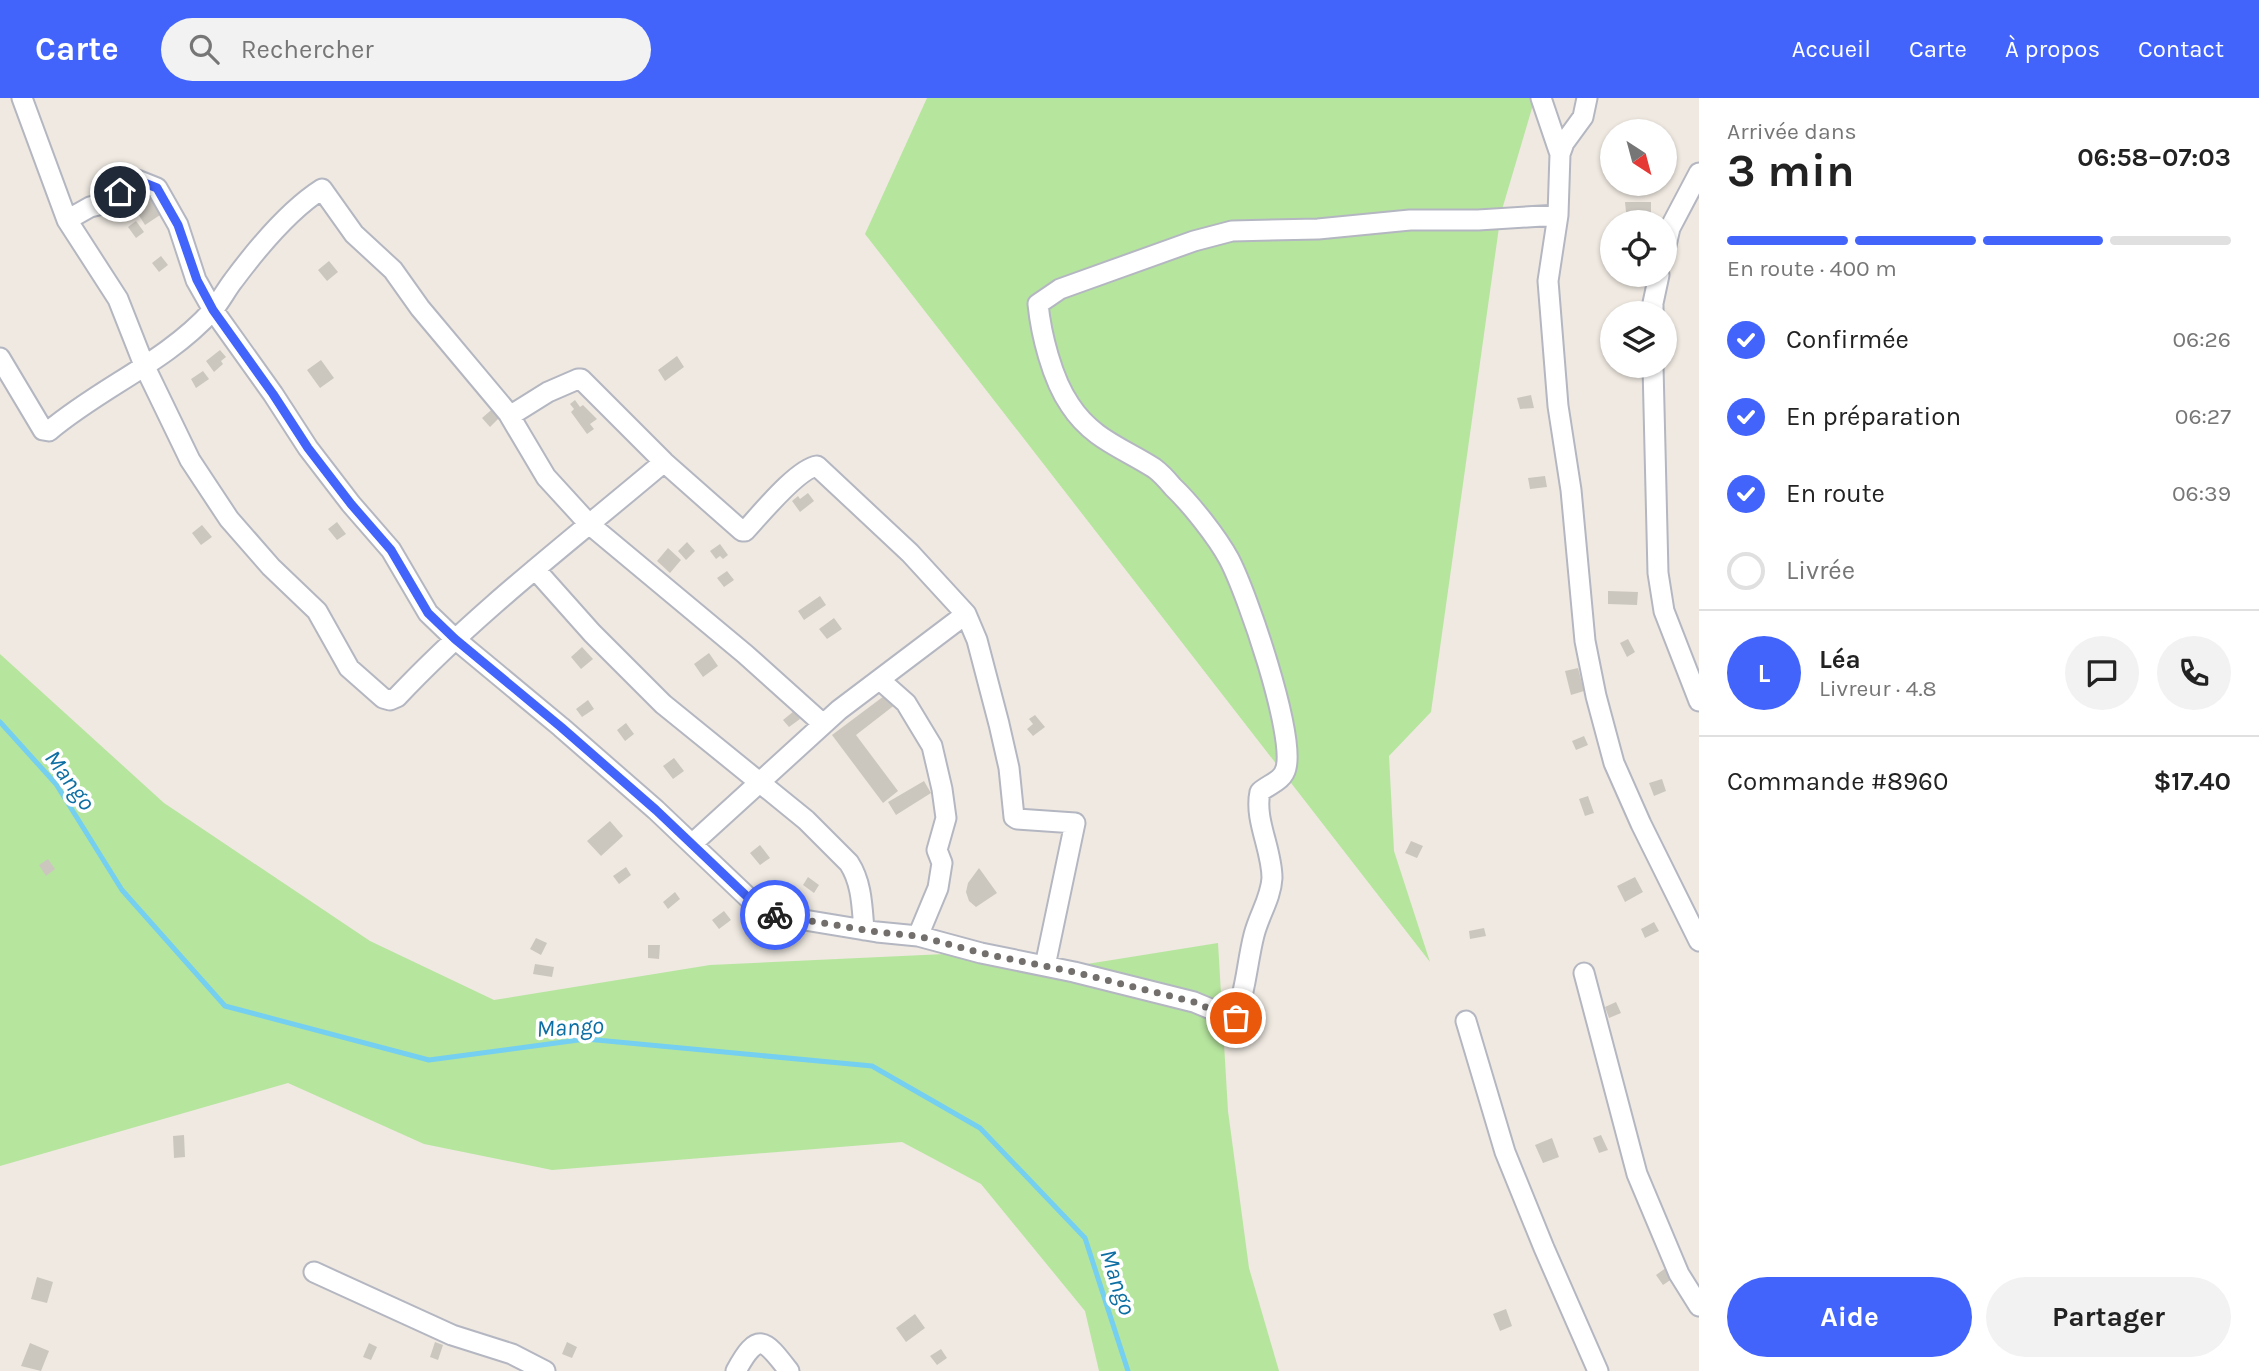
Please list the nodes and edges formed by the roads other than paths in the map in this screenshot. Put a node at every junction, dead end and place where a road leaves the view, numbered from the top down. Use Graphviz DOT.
graph roads {
  1 [pos="22,98"];
  2 [pos="1587,98"];
  3 [pos="1541,102"];
  4 [pos="1560,154"];
  5 [pos="1699,173"];
  6 [pos="1558,215"];
  7 [pos="1677,215"];
  8 [pos="67,220"];
  9 [pos="213,310"];
  10 [pos="0,358"];
  11 [pos="145,365"];
  12 [pos="1653,378"];
  13 [pos="509,413"];
  14 [pos="664,462"];
  15 [pos="589,524"];
  16 [pos="535,569"];
  17 [pos="966,614"];
  18 [pos="455,639"];
  19 [pos="880,680"];
  20 [pos="1699,701"];
  21 [pos="823,724"];
  22 [pos="760,783"];
  23 [pos="693,844"];
  24 [pos="864,930"];
  25 [pos="918,936"];
  26 [pos="1699,941"];
  27 [pos="1045,966"];
  28 [pos="1584,972"];
  29 [pos="1466,1021"];
  30 [pos="314,1272"];
  31 [pos="1699,1306"];
  32 [pos="545,1371"];
  33 [pos="736,1371"];
  34 [pos="789,1371"];
  35 [pos="1598,1371"];
  1 -- 8 [label="street"];
  2 -- 4 [label="street"];
  3 -- 4 [label="street"];
  4 -- 6 [label="street"];
  5 -- 7 [label="street"];
  6 -- 26 [label="street"];
  6 -- 27 [label="street"];
  8 -- 9 [label="street"];
  8 -- 11 [label="street"];
  9 -- 11 [label="street"];
  9 -- 13 [label="street"];
  9 -- 18 [label="street"];
  10 -- 11 [label="street"];
  11 -- 18 [label="street"];
  12 -- 20 [label="street"];
  13 -- 14 [label="street"];
  13 -- 15 [label="street"];
  14 -- 15 [label="street"];
  14 -- 17 [label="street"];
  15 -- 16 [label="street"];
  15 -- 21 [label="street"];
  16 -- 18 [label="street"];
  16 -- 22 [label="street"];
  17 -- 19 [label="street"];
  17 -- 27 [label="street"];
  18 -- 23 [label="street"];
  19 -- 21 [label="street"];
  19 -- 25 [label="street"];
  21 -- 22 [label="street"];
  22 -- 23 [label="street"];
  22 -- 24 [label="street"];
  23 -- 24 [label="street"];
  24 -- 25 [label="street"];
  25 -- 27 [label="street"];
  28 -- 31 [label="street"];
  29 -- 35 [label="street"];
  30 -- 32 [label="street"];
  33 -- 34 [label="street"];
}
